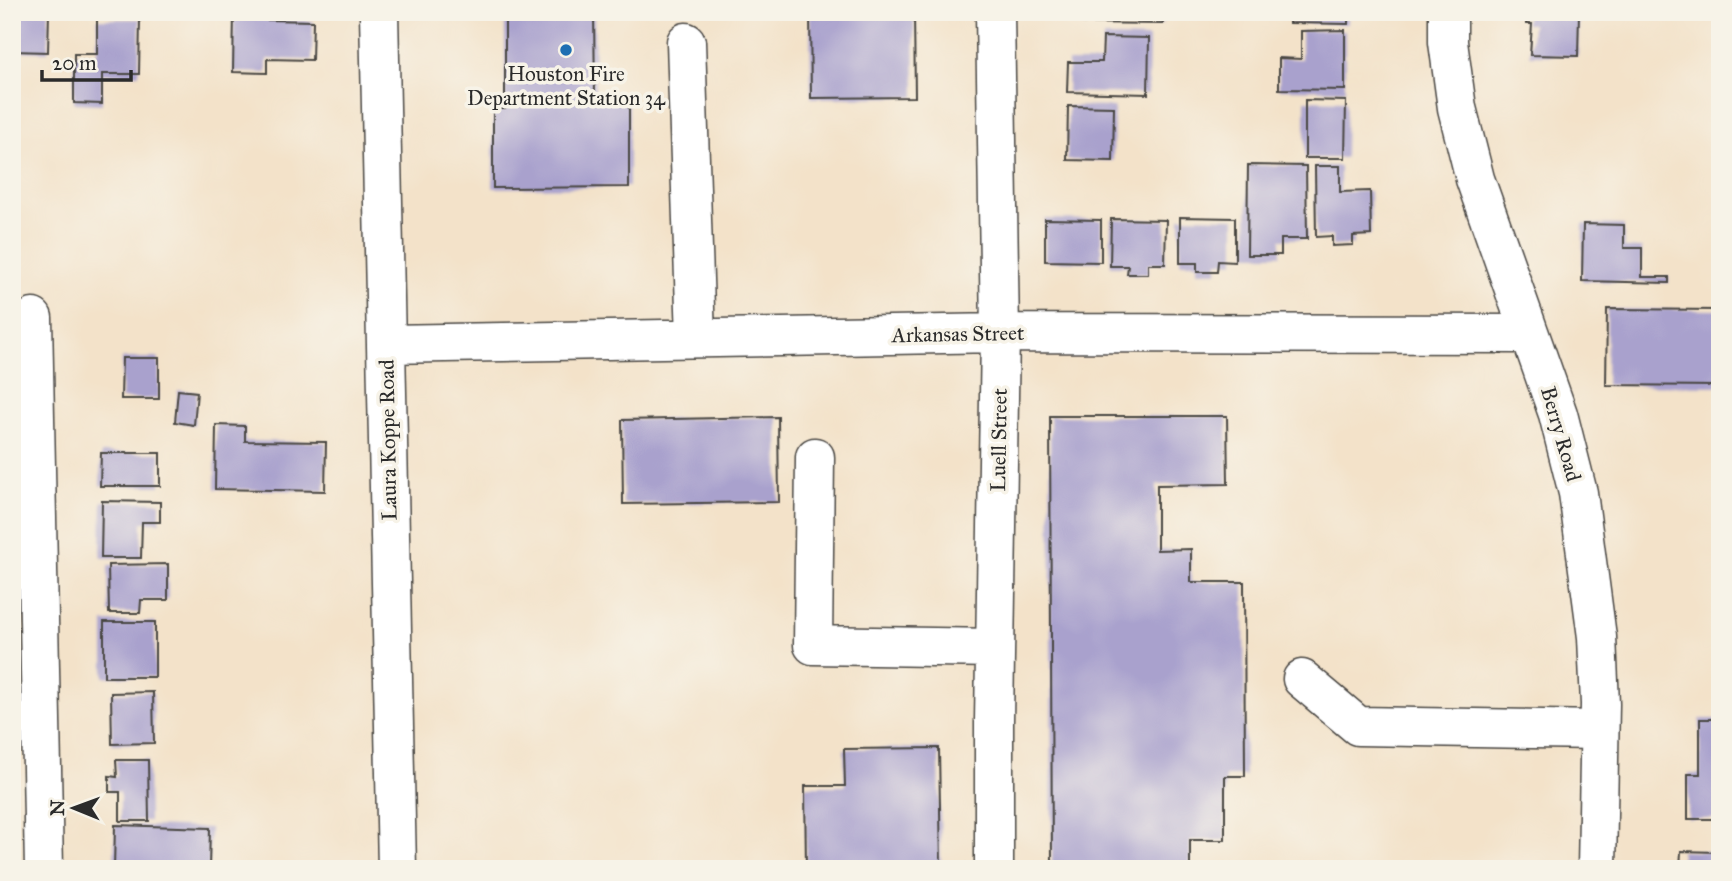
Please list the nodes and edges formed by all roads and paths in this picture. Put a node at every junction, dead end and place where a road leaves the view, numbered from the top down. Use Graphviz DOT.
graph roads {
  1 [pos="379,12"];
  2 [pos="995,12"];
  3 [pos="1448,12"];
  4 [pos="686,43"];
  5 [pos="33,318"];
  6 [pos="1000,333"];
  7 [pos="1529,334"];
  8 [pos="696,338"];
  9 [pos="386,344"];
  10 [pos="814,457"];
  11 [pos="995,648"];
  12 [pos="1302,679"];
  13 [pos="1599,730"];
  14 [pos="44,869"];
  15 [pos="397,869"];
  16 [pos="994,869"];
  17 [pos="1597,869"];
  1 -- 9 [label="street, Laura Koppe Road"];
  2 -- 6 [label="street, Luell Street"];
  3 -- 7 [label="street, Berry Road"];
  4 -- 8 [label="street"];
  5 -- 14 [label="street"];
  6 -- 7 [label="street, Arkansas Street"];
  6 -- 8 [label="street, Arkansas Street"];
  6 -- 11 [label="street, Luell Street"];
  7 -- 13 [label="street, Berry Road"];
  8 -- 9 [label="street, Arkansas Street"];
  9 -- 15 [label="street, Laura Koppe Road"];
  10 -- 11 [label="street"];
  11 -- 16 [label="street, Luell Street"];
  12 -- 13 [label="street"];
  13 -- 17 [label="street, Berry Road"];
}
